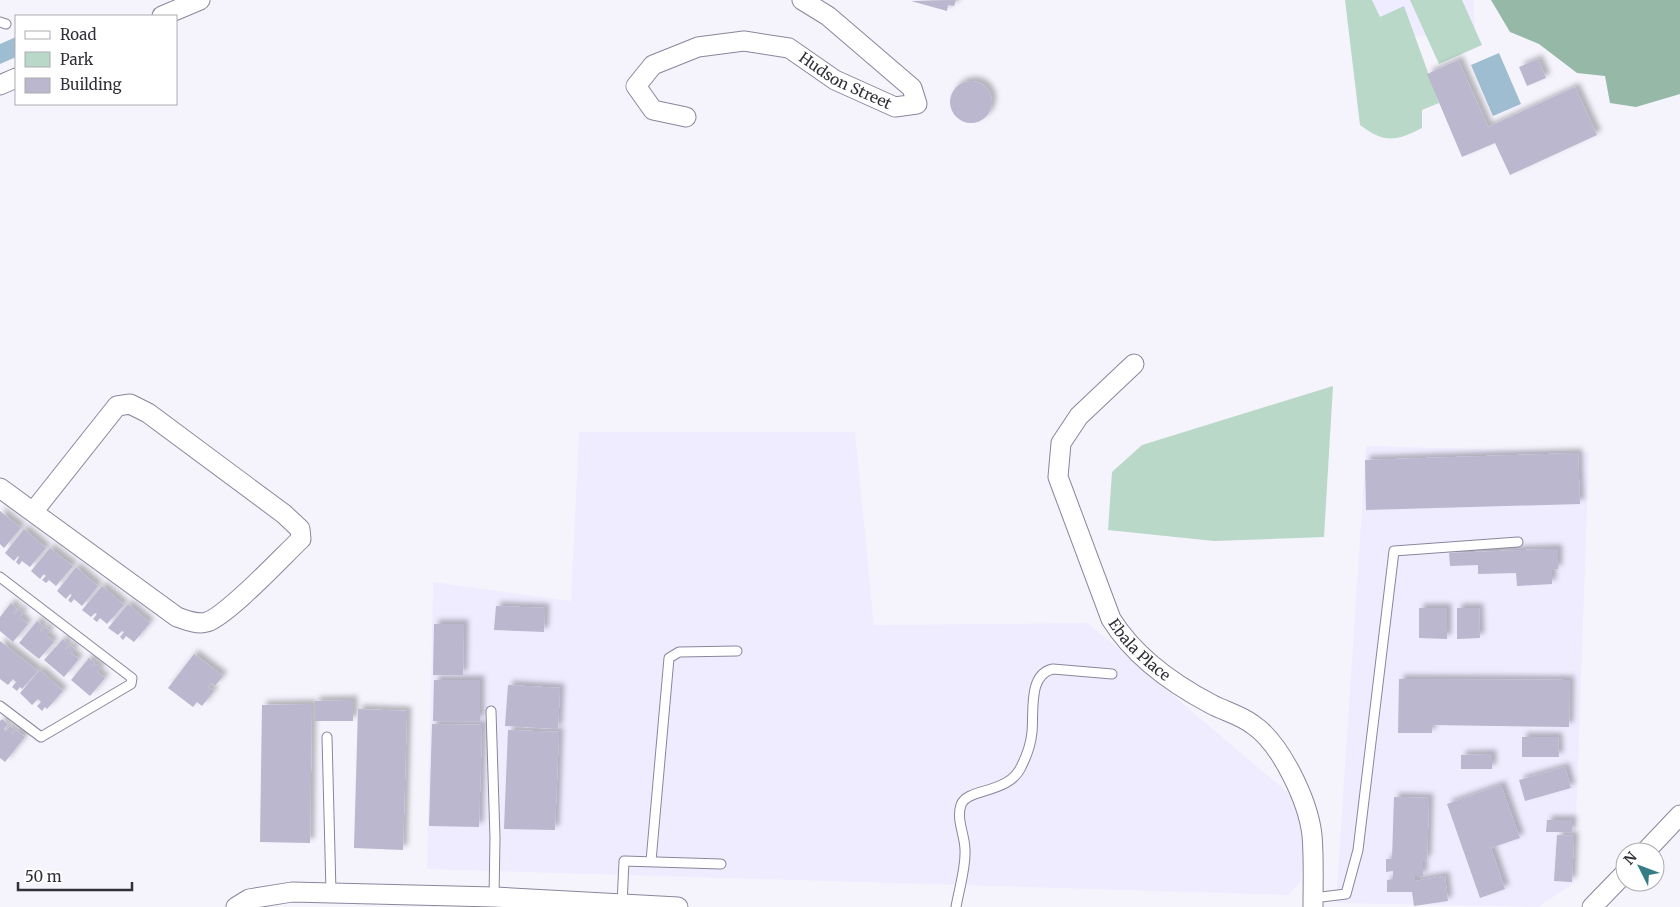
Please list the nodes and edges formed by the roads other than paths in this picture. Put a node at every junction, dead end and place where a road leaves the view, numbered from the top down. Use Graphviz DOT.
graph roads {
  1 [pos="200,0"];
  2 [pos="802,0"];
  3 [pos="164,15"];
  4 [pos="15,78"];
  5 [pos="0,85"];
  6 [pos="686,118"];
  7 [pos="1134,364"];
  8 [pos="0,488"];
  9 [pos="33,512"];
  10 [pos="1518,542"];
  11 [pos="0,577"];
  12 [pos="737,651"];
  13 [pos="1112,674"];
  14 [pos="0,706"];
  15 [pos="491,711"];
  16 [pos="327,738"];
  17 [pos="1680,815"];
  18 [pos="1654,842"];
  19 [pos="651,862"];
  20 [pos="721,864"];
  21 [pos="1615,883"];
  22 [pos="331,892"];
  23 [pos="494,897"];
  24 [pos="1313,903"];
  25 [pos="622,905"];
  26 [pos="236,907"];
  27 [pos="678,907"];
  28 [pos="956,907"];
  29 [pos="1592,907"];
  1 -- 3 [label="street"];
  2 -- 6 [label="street, Hudson Street"];
  4 -- 5 [label="street"];
  7 -- 24 [label="street, Ebala Place"];
  8 -- 9 [label="street"];
  9 -- 9 [label="street"];
  10 -- 24 [label="lane"];
  11 -- 14 [label="lane"];
  12 -- 19 [label="lane"];
  13 -- 28 [label="lane"];
  15 -- 23 [label="lane"];
  16 -- 22 [label="lane"];
  17 -- 18 [label="street"];
  19 -- 20 [label="lane"];
  19 -- 25 [label="lane"];
  21 -- 29 [label="street"];
  22 -- 23 [label="street"];
  22 -- 26 [label="street"];
  23 -- 25 [label="street"];
  25 -- 27 [label="street"];
}
